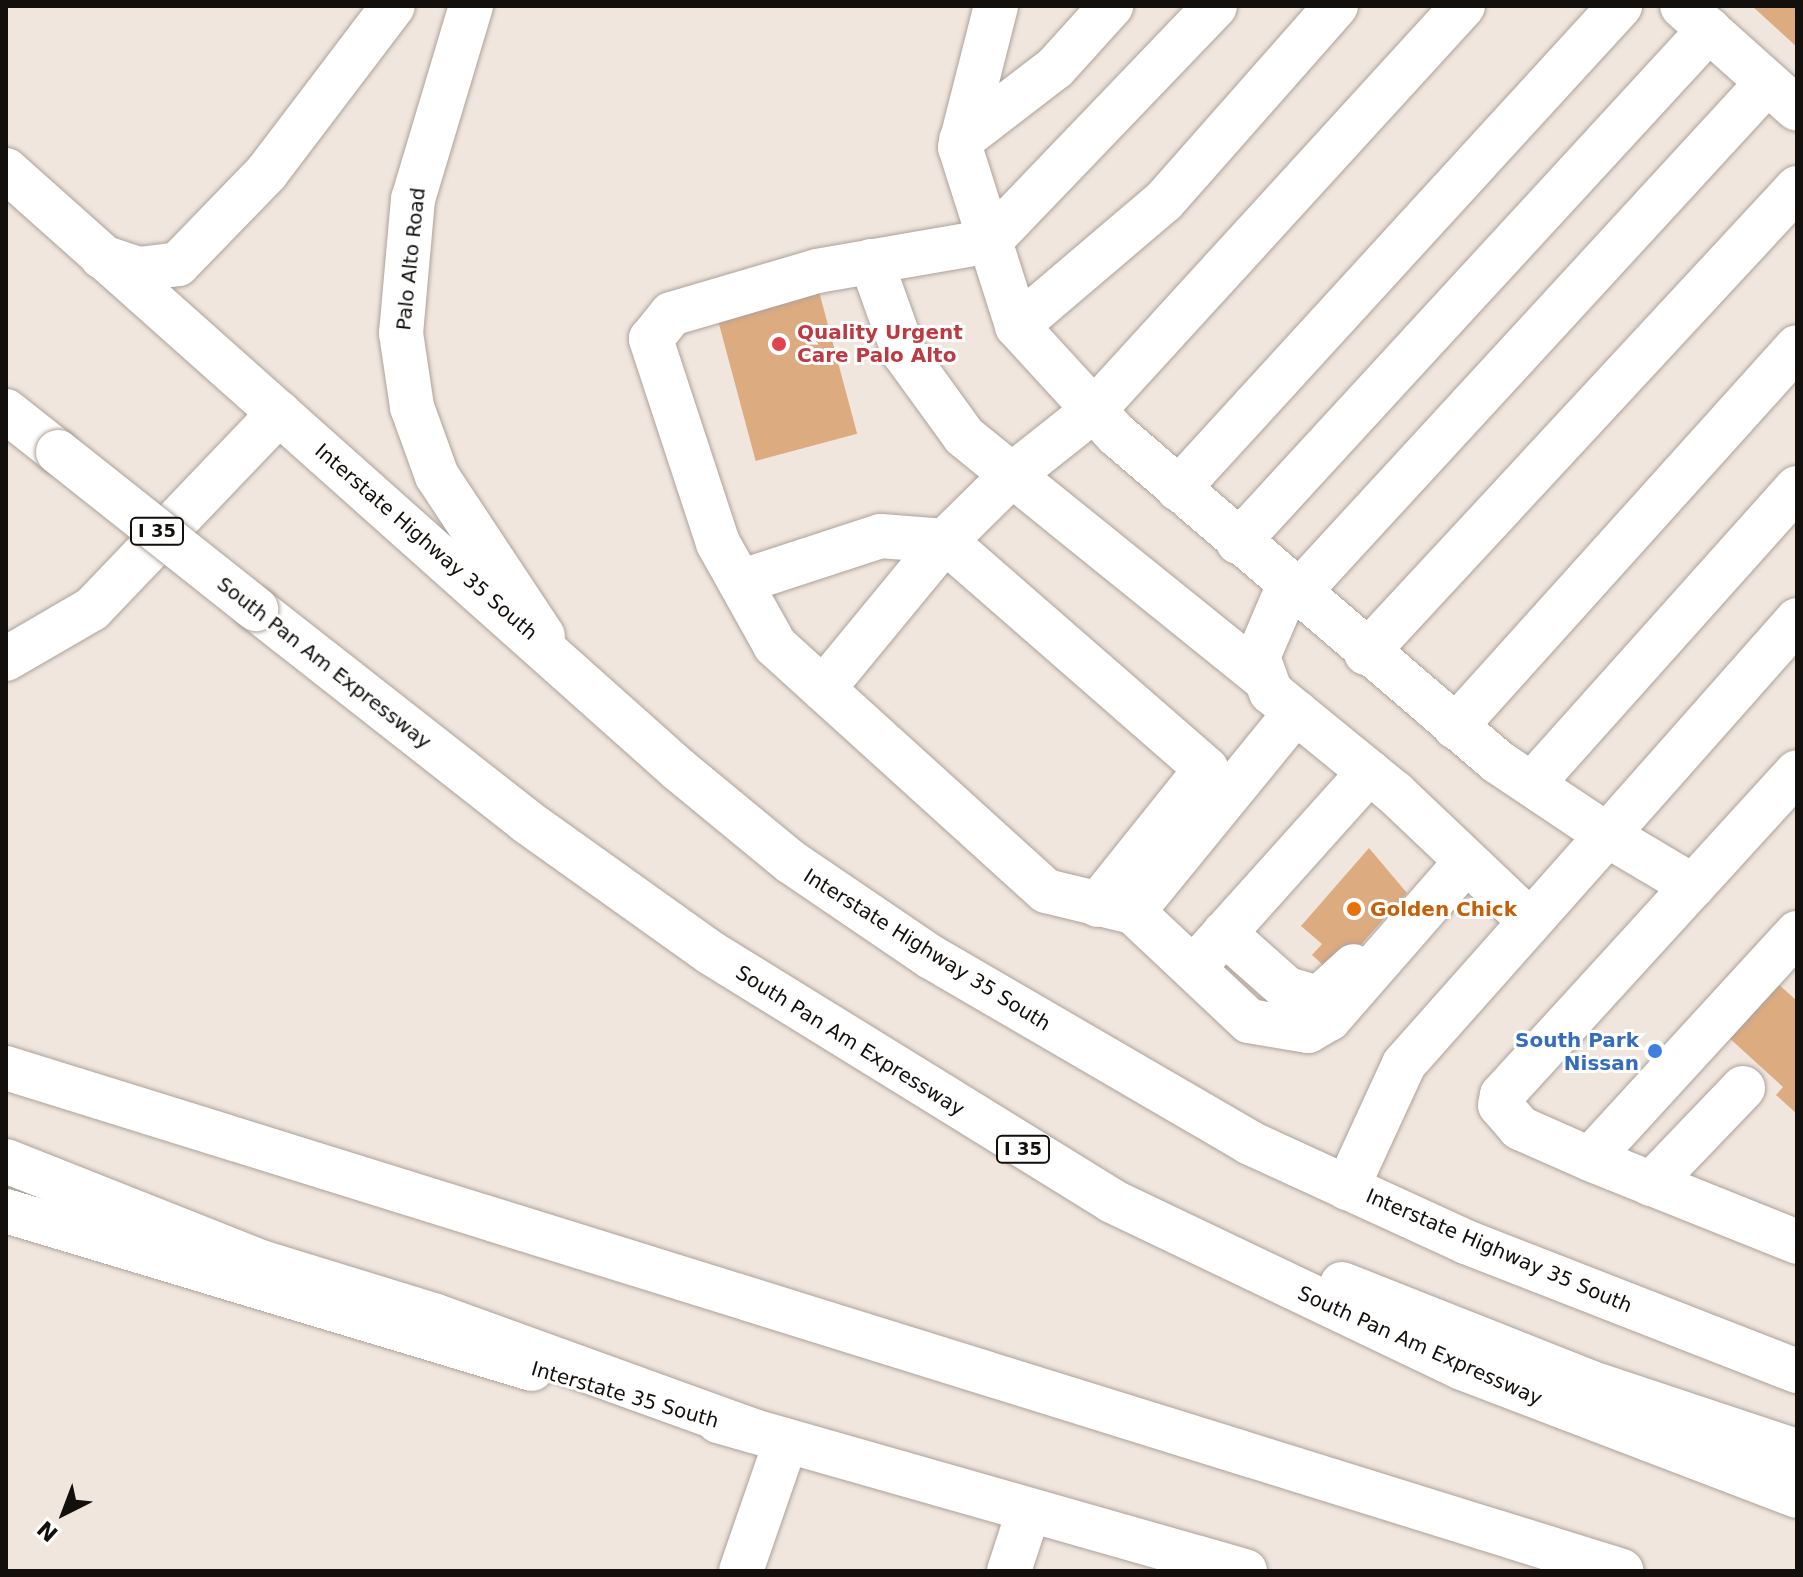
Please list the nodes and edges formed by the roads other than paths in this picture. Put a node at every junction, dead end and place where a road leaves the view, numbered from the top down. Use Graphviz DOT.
graph roads {
  1 [pos="393,6"];
  2 [pos="471,6"];
  3 [pos="996,6"];
  4 [pos="1111,6"];
  5 [pos="1215,6"];
  6 [pos="1336,6"];
  7 [pos="1463,6"];
  8 [pos="1620,6"];
  9 [pos="1695,18"];
  10 [pos="1782,96"];
  11 [pos="961,140"];
  12 [pos="6,170"];
  13 [pos="1797,188"];
  14 [pos="990,241"];
  15 [pos="102,257"];
  16 [pos="871,261"];
  17 [pos="1017,326"];
  18 [pos="1797,347"];
  19 [pos="1094,410"];
  20 [pos="6,411"];
  21 [pos="279,413"];
  22 [pos="1012,475"];
  23 [pos="1797,488"];
  24 [pos="1178,489"];
  25 [pos="945,541"];
  26 [pos="1238,542"];
  27 [pos="740,582"];
  28 [pos="1293,591"];
  29 [pos="1797,620"];
  30 [pos="1366,653"];
  31 [pos="6,659"];
  32 [pos="567,666"];
  33 [pos="1262,677"];
  34 [pos="823,689"];
  35 [pos="1296,712"];
  36 [pos="1455,727"];
  37 [pos="1369,772"];
  38 [pos="1797,772"];
  39 [pos="1532,784"];
  40 [pos="1607,835"];
  41 [pos="1455,876"];
  42 [pos="1693,886"];
  43 [pos="1115,908"];
  44 [pos="1530,921"];
  45 [pos="1224,933"];
  46 [pos="1793,947"];
  47 [pos="1200,975"];
  48 [pos="6,1068"];
  49 [pos="1743,1088"];
  50 [pos="1590,1159"];
  51 [pos="6,1161"];
  52 [pos="1651,1184"];
  53 [pos="1347,1188"];
  54 [pos="1112,1201"];
  55 [pos="6,1211"];
  56 [pos="1797,1242"];
  57 [pos="1797,1371"];
  58 [pos="770,1436"];
  59 [pos="1797,1451"];
  60 [pos="1797,1496"];
  61 [pos="1029,1510"];
  62 [pos="741,1571"];
  63 [pos="1009,1571"];
  64 [pos="1245,1571"];
  65 [pos="1622,1571"];
  1 -- 15 [label="main road"];
  2 -- 32 [label="main road, Palo Alto Road"];
  3 -- 11 [label="main road"];
  4 -- 11 [label="main road"];
  5 -- 14 [label="main road"];
  6 -- 17 [label="main road"];
  7 -- 19 [label="main road"];
  8 -- 24 [label="main road"];
  9 -- 10 [label="main road"];
  9 -- 26 [label="main road"];
  10 -- 28 [label="main road"];
  11 -- 14 [label="main road"];
  12 -- 15 [label="main road, Interstate Highway 35 South"];
  13 -- 30 [label="main road"];
  14 -- 16 [label="main road"];
  14 -- 17 [label="main road"];
  15 -- 21 [label="main road, Interstate Highway 35 South"];
  16 -- 22 [label="main road"];
  16 -- 27 [label="main road"];
  17 -- 19 [label="main road"];
  18 -- 36 [label="main road"];
  19 -- 22 [label="main road"];
  19 -- 24 [label="main road"];
  20 -- 54 [label="main road, South Pan Am Expressway / I 35, bridge"];
  21 -- 31 [label="main road"];
  21 -- 32 [label="main road, Interstate Highway 35 South"];
  22 -- 25 [label="main road"];
  22 -- 33 [label="main road"];
  23 -- 39 [label="main road"];
  24 -- 26 [label="main road"];
  25 -- 27 [label="main road"];
  25 -- 34 [label="main road"];
  25 -- 43 [label="main road"];
  26 -- 28 [label="main road"];
  27 -- 34 [label="main road"];
  28 -- 30 [label="main road"];
  28 -- 33 [label="main road"];
  29 -- 40 [label="main road"];
  30 -- 36 [label="main road"];
  32 -- 53 [label="main road, Interstate Highway 35 South"];
  33 -- 35 [label="main road"];
  34 -- 43 [label="main road"];
  35 -- 37 [label="main road"];
  35 -- 43 [label="main road"];
  36 -- 39 [label="main road"];
  37 -- 41 [label="main road"];
  37 -- 45 [label="main road"];
  38 -- 42 [label="main road"];
  39 -- 40 [label="main road"];
  40 -- 42 [label="main road"];
  40 -- 44 [label="main road"];
  41 -- 44 [label="main road"];
  41 -- 45 [label="main road"];
  41 -- 47 [label="main road"];
  42 -- 50 [label="main road"];
  43 -- 47 [label="main road"];
  44 -- 53 [label="main road"];
  45 -- 47 [label="main road"];
  46 -- 50 [label="main road"];
  48 -- 65 [label="main road"];
  49 -- 52 [label="main road"];
  50 -- 52 [label="main road"];
  51 -- 58 [label="main road"];
  52 -- 56 [label="main road"];
  53 -- 57 [label="main road, Interstate Highway 35 South"];
  54 -- 59 [label="main road"];
  54 -- 60 [label="main road, South Pan Am Expressway / I 35"];
  55 -- 58 [label="main road, Interstate 35 South"];
  58 -- 61 [label="main road, Interstate 35 South"];
  58 -- 62 [label="main road"];
  61 -- 63 [label="main road"];
  61 -- 64 [label="main road, Interstate 35 South"];
}
